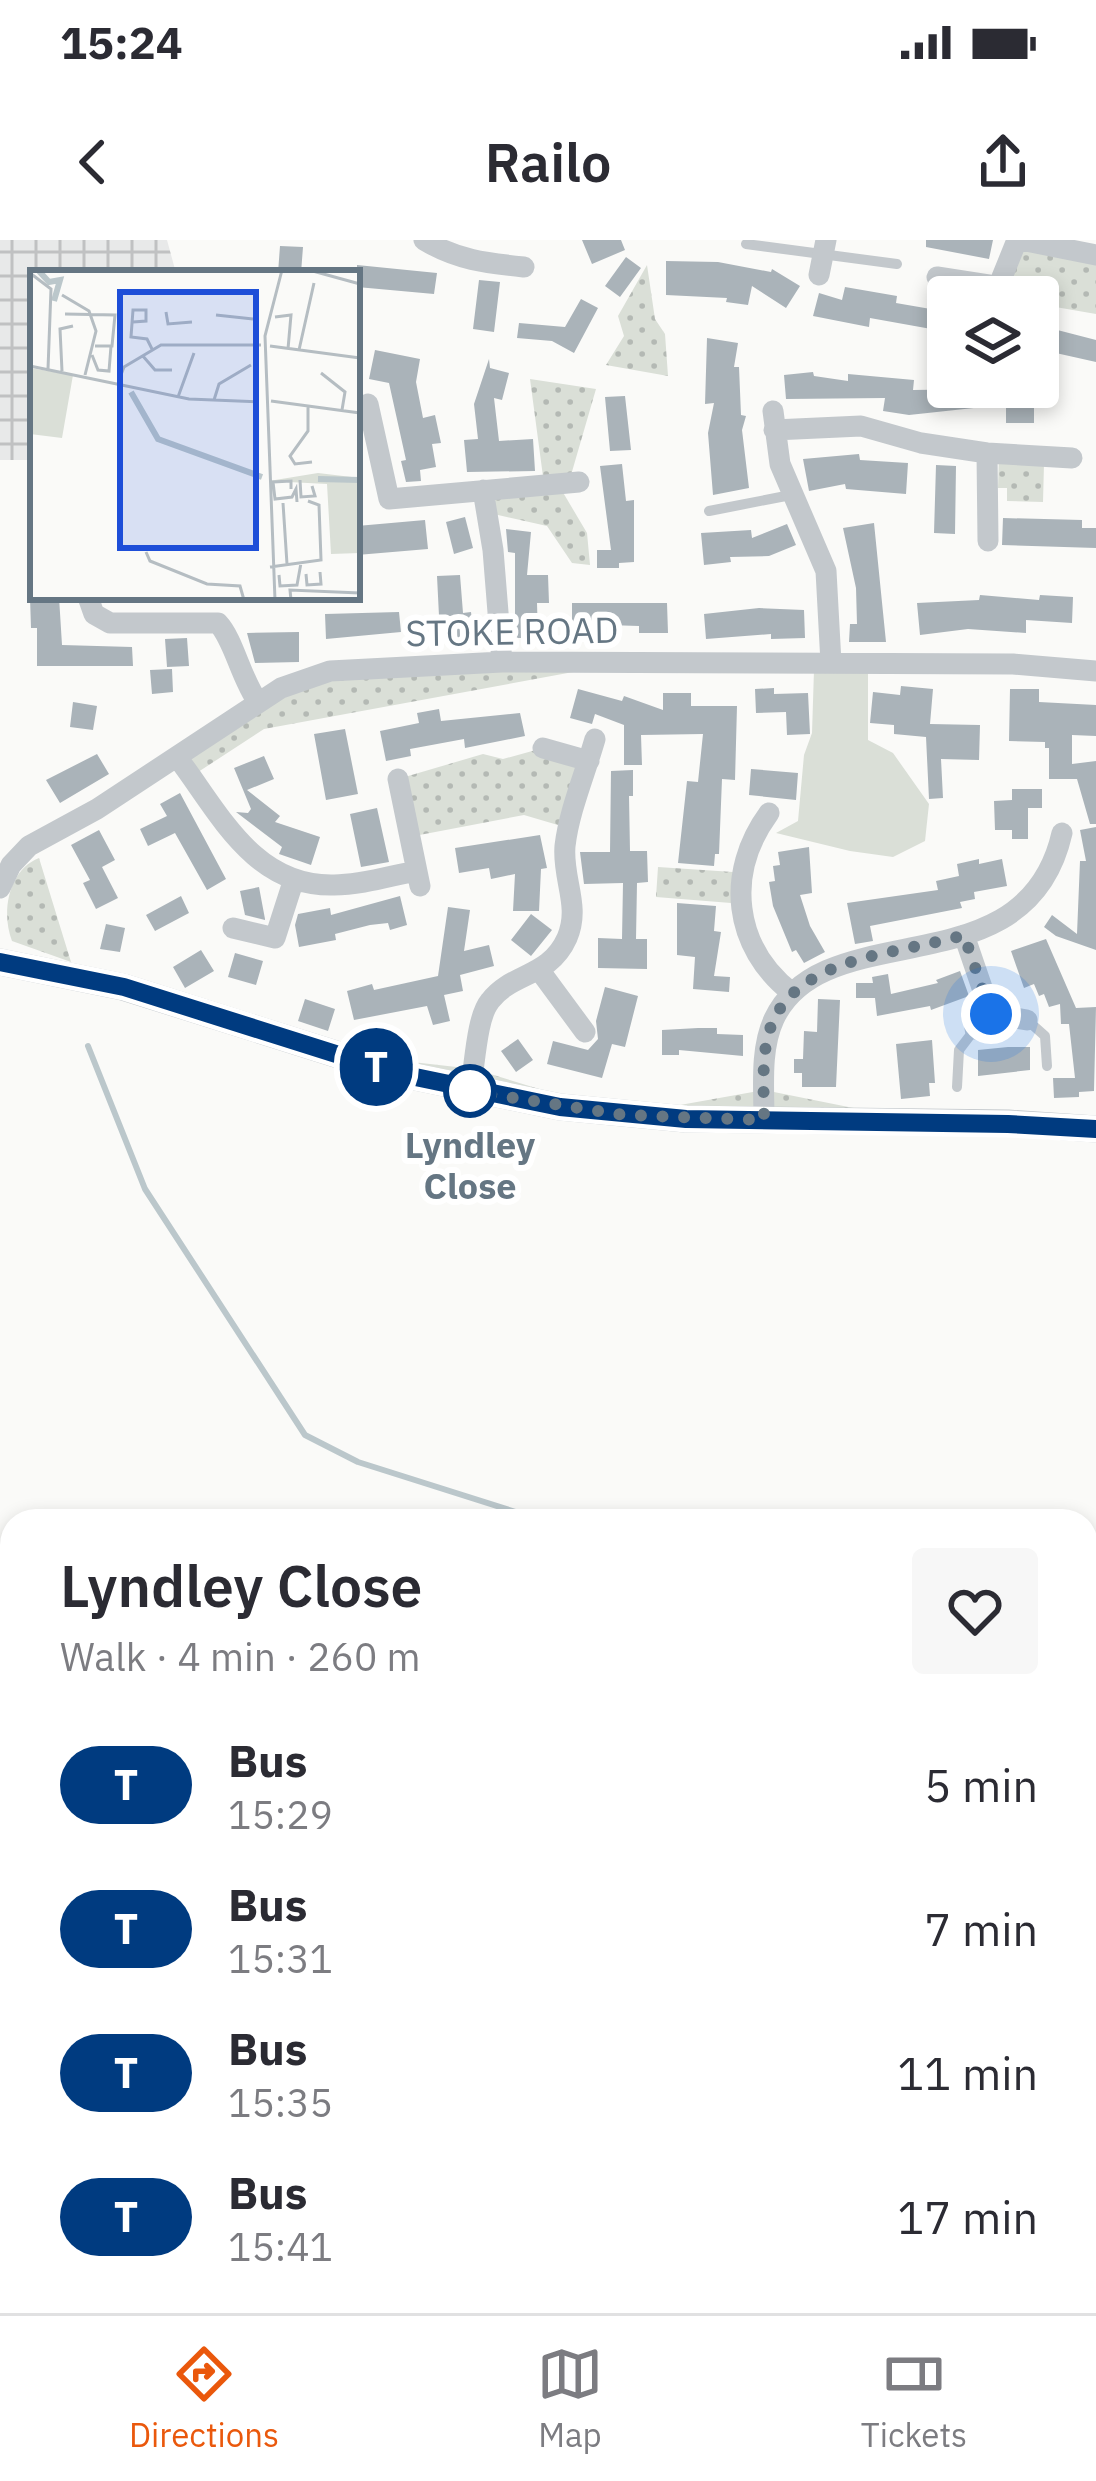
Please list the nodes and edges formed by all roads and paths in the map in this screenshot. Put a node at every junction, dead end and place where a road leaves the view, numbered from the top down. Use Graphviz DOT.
graph roads {
  1 [pos="424,240"];
  2 [pos="1019,240"];
  3 [pos="746,244"];
  4 [pos="1096,255"];
  5 [pos="823,257"];
  6 [pos="898,264"];
  7 [pos="524,267"];
  8 [pos="1001,276"];
  9 [pos="368,404"];
  10 [pos="987,453"];
  11 [pos="1072,458"];
  12 [pos="579,482"];
  13 [pos="482,490"];
  14 [pos="795,494"];
  15 [pos="709,511"];
  16 [pos="988,541"];
  17 [pos="89,600"];
  18 [pos="502,662"];
  19 [pos="832,663"];
  20 [pos="1096,671"];
  21 [pos="258,702"];
  22 [pos="543,748"];
  23 [pos="177,757"];
  24 [pos="398,779"];
  25 [pos="769,813"];
  26 [pos="1062,833"];
  27 [pos="294,879"];
  28 [pos="0,888"];
  29 [pos="232,928"];
  30 [pos="964,935"];
  31 [pos="0,962"];
  32 [pos="540,970"];
  33 [pos="792,993"];
  34 [pos="1027,1020"];
  35 [pos="983,1022"];
  36 [pos="585,1032"];
  37 [pos="1047,1066"];
  38 [pos="957,1087"];
  39 [pos="470,1091"];
  40 [pos="764,1120"];
  41 [pos="1096,1129"];
  1 -- 7 [label="street"];
  2 -- 4 [label="street"];
  2 -- 8 [label="street"];
  3 -- 5 [label="lane"];
  5 -- 6 [label="lane"];
  9 -- 13 [label="street"];
  10 -- 11 [label="street"];
  10 -- 14 [label="street"];
  10 -- 16 [label="street"];
  12 -- 13 [label="street"];
  13 -- 18 [label="street"];
  14 -- 15 [label="lane"];
  14 -- 19 [label="street"];
  17 -- 21 [label="street"];
  18 -- 19 [label="street, STOKE ROAD"];
  18 -- 21 [label="street, STOKE ROAD"];
  19 -- 20 [label="street, STOKE ROAD"];
  21 -- 23 [label="street, STOKE ROAD"];
  22 -- 32 [label="street"];
  23 -- 27 [label="street"];
  23 -- 28 [label="street, STOKE ROAD"];
  24 -- 27 [label="street"];
  25 -- 33 [label="street"];
  26 -- 30 [label="street"];
  27 -- 29 [label="street"];
  30 -- 33 [label="street"];
  30 -- 35 [label="street"];
  31 -- 39 [label="street"];
  32 -- 36 [label="street"];
  32 -- 39 [label="street"];
  33 -- 40 [label="street"];
  34 -- 35 [label="street"];
  34 -- 37 [label="lane"];
  35 -- 38 [label="lane"];
  39 -- 40 [label="street"];
  40 -- 41 [label="street"];
}
